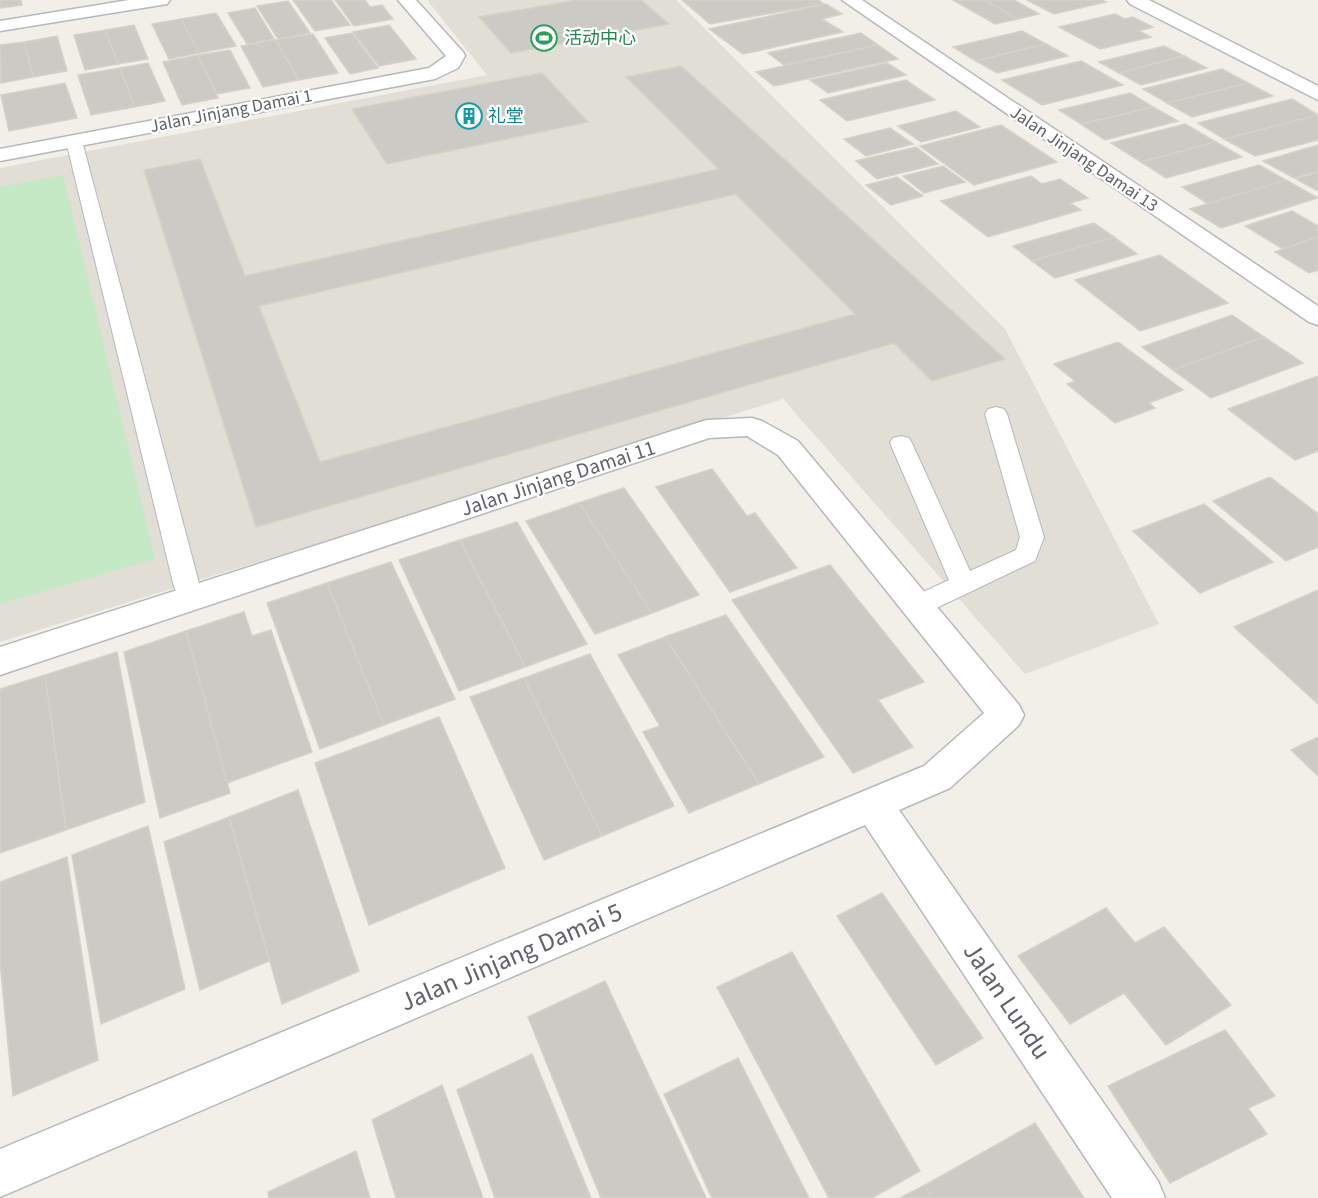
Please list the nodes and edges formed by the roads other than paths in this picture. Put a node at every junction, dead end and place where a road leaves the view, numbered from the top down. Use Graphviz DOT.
graph roads {
  1 [pos="161,0"];
  2 [pos="407,0"];
  3 [pos="851,0"];
  4 [pos="1136,0"];
  5 [pos="0,26"];
  6 [pos="1318,94"];
  7 [pos="74,141"];
  8 [pos="0,155"];
  9 [pos="1318,317"];
  10 [pos="996,414"];
  11 [pos="901,443"];
  12 [pos="963,583"];
  13 [pos="192,598"];
  14 [pos="917,606"];
  15 [pos="0,661"];
  16 [pos="1006,715"];
  17 [pos="873,804"];
  18 [pos="0,1173"];
  19 [pos="1141,1198"];
  1 -- 5 [label="street"];
  2 -- 7 [label="street, Jalan Jinjang Damai 1"];
  3 -- 9 [label="street, Jalan Jinjang Damai 13"];
  4 -- 6 [label="street"];
  7 -- 8 [label="street, Jalan Jinjang Damai 1"];
  7 -- 13 [label="lane"];
  10 -- 12 [label="lane"];
  11 -- 12 [label="lane"];
  12 -- 14 [label="lane"];
  13 -- 14 [label="street, Jalan Jinjang Damai 11"];
  13 -- 15 [label="street, Jalan Jinjang Damai 11"];
  14 -- 16 [label="street, Jalan Jinjang Damai 11"];
  16 -- 17 [label="street, Jalan Jinjang Damai 5"];
  17 -- 18 [label="street, Jalan Jinjang Damai 5"];
  17 -- 19 [label="street, Jalan Lundu"];
}
